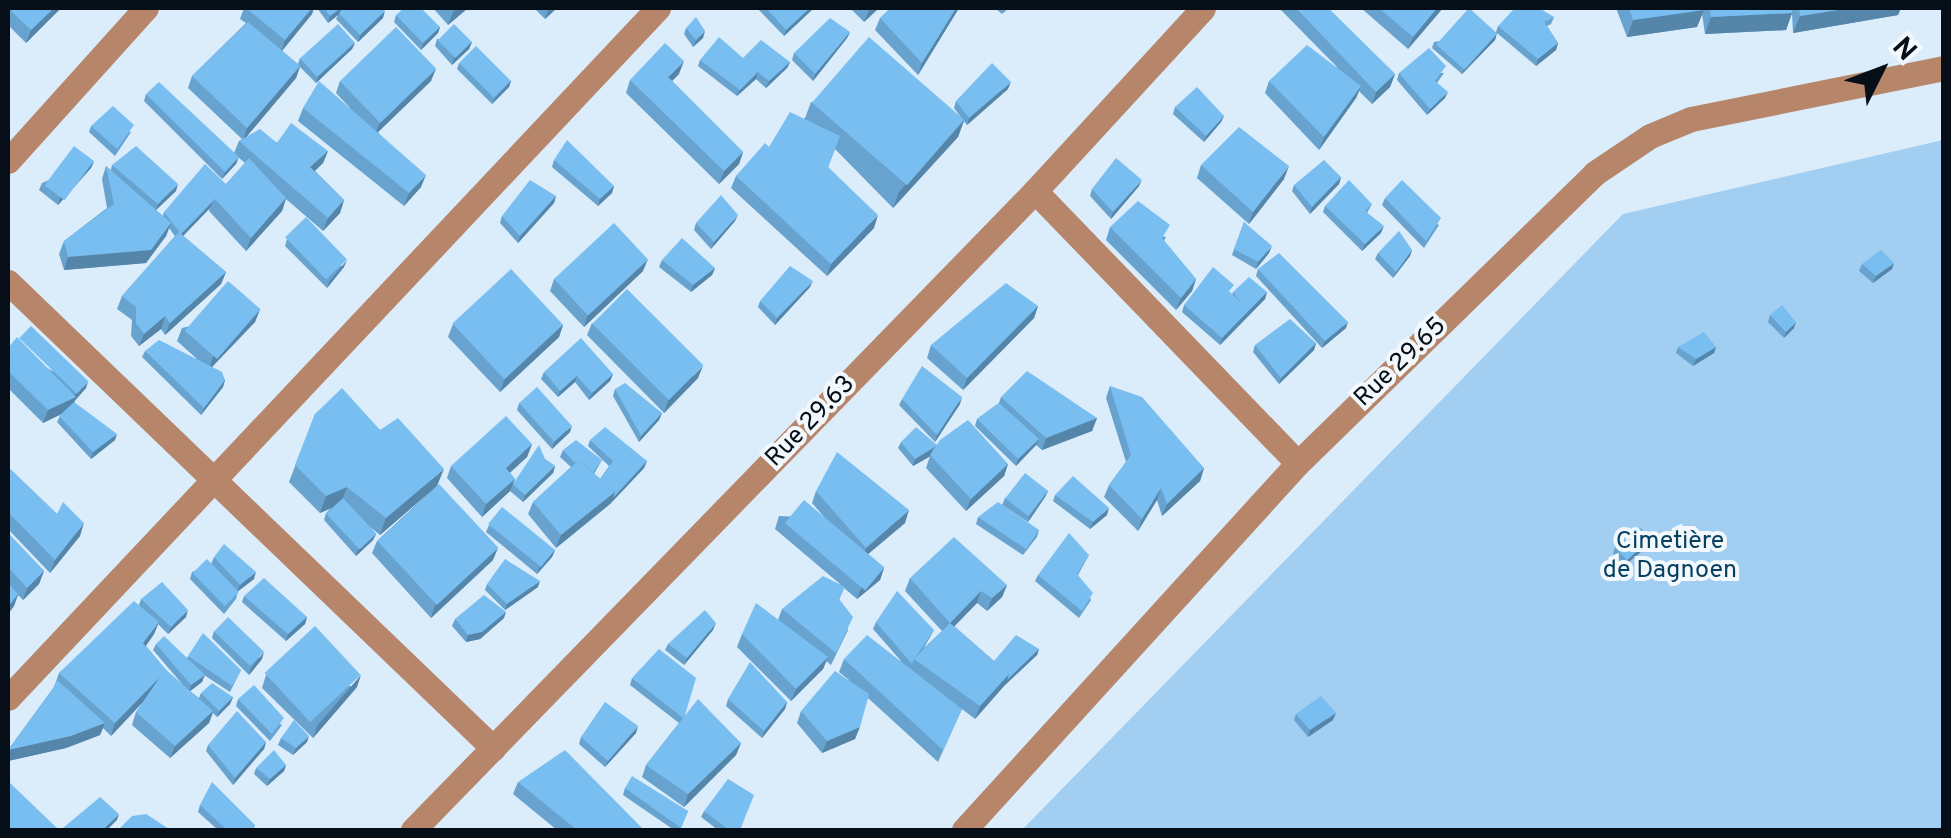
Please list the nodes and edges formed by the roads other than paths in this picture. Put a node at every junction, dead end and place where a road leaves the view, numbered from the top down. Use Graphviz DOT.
graph roads {
  1 [pos="146,8"];
  2 [pos="658,8"];
  3 [pos="1203,8"];
  4 [pos="1944,68"];
  5 [pos="8,161"];
  6 [pos="1035,191"];
  7 [pos="8,282"];
  8 [pos="1298,463"];
  9 [pos="214,484"];
  10 [pos="8,698"];
  11 [pos="493,748"];
  12 [pos="413,830"];
  13 [pos="964,830"];
  1 -- 5 [label="street"];
  2 -- 9 [label="street"];
  3 -- 6 [label="street, Rue 29.63"];
  4 -- 8 [label="street, Rue 29.65"];
  6 -- 8 [label="street"];
  6 -- 11 [label="street, Rue 29.63"];
  7 -- 9 [label="street"];
  8 -- 13 [label="street, Rue 29.65"];
  9 -- 10 [label="street"];
  9 -- 11 [label="street"];
  11 -- 12 [label="street, Rue 29.63"];
}
